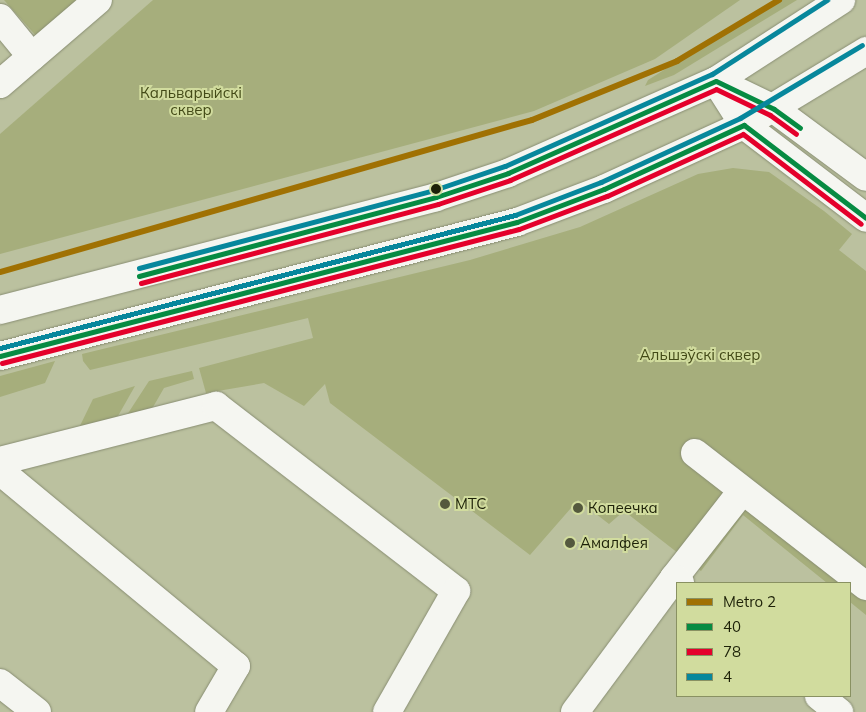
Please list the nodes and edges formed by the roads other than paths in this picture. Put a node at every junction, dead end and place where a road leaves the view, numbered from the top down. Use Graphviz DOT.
graph roads {
  1 [pos="98,0"];
  2 [pos="841,0"];
  3 [pos="0,18"];
  4 [pos="866,51"];
  5 [pos="32,57"];
  6 [pos="716,81"];
  7 [pos="0,84"];
  8 [pos="774,108"];
  9 [pos="744,125"];
  10 [pos="866,178"];
  11 [pos="866,218"];
  12 [pos="0,310"];
  13 [pos="0,356"];
  14 [pos="695,453"];
  15 [pos="0,461"];
  16 [pos="0,471"];
  17 [pos="742,490"];
  18 [pos="677,581"];
  19 [pos="676,582"];
  20 [pos="866,586"];
  21 [pos="0,683"];
  22 [pos="820,697"];
  23 [pos="37,712"];
  24 [pos="208,712"];
  25 [pos="388,712"];
  26 [pos="575,712"];
  27 [pos="839,712"];
  1 -- 5 [label="main road"];
  2 -- 6 [label="main road"];
  3 -- 5 [label="main road"];
  4 -- 8 [label="main road"];
  5 -- 7 [label="main road"];
  6 -- 8 [label="main road"];
  6 -- 9 [label="main road"];
  6 -- 12 [label="main road"];
  8 -- 9 [label="main road"];
  8 -- 10 [label="main road"];
  9 -- 11 [label="main road"];
  9 -- 13 [label="main road"];
  14 -- 17 [label="main road"];
  15 -- 25 [label="main road"];
  16 -- 24 [label="main road"];
  17 -- 18 [label="main road"];
  17 -- 20 [label="main road"];
  19 -- 26 [label="main road"];
  21 -- 23 [label="main road"];
  22 -- 27 [label="main road"];
}
